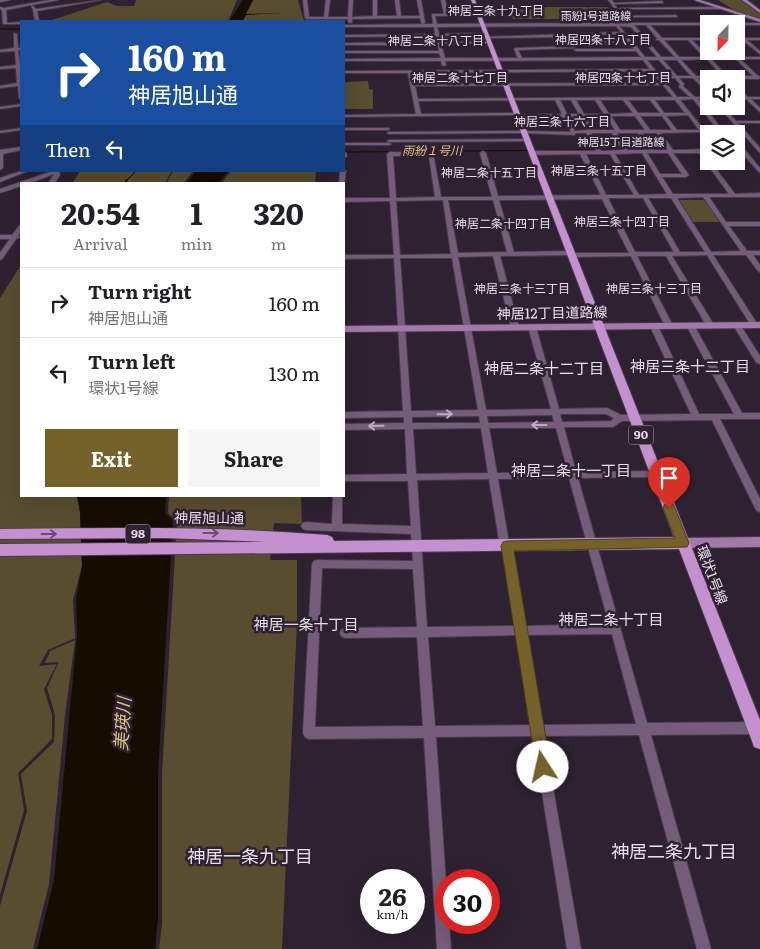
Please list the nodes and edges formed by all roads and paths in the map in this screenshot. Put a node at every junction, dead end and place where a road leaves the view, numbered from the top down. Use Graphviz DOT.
graph roads {
  1 [pos="8,0"];
  2 [pos="24,0"];
  3 [pos="57,0"];
  4 [pos="98,0"];
  5 [pos="305,0"];
  6 [pos="328,0"];
  7 [pos="351,0"];
  8 [pos="375,0"];
  9 [pos="396,0"];
  10 [pos="418,0"];
  11 [pos="443,0"];
  12 [pos="473,0"];
  13 [pos="696,0"];
  14 [pos="744,0"];
  15 [pos="0,1"];
  16 [pos="661,1"];
  17 [pos="613,3"];
  18 [pos="29,4"];
  19 [pos="66,6"];
  20 [pos="2,8"];
  21 [pos="722,8"];
  22 [pos="621,9"];
  23 [pos="668,9"];
  24 [pos="692,9"];
  25 [pos="36,10"];
  26 [pos="760,12"];
  27 [pos="67,14"];
  28 [pos="698,14"];
  29 [pos="446,15"];
  30 [pos="479,15"];
  31 [pos="676,16"];
  32 [pos="2,17"];
  33 [pos="422,17"];
  34 [pos="326,18"];
  35 [pos="351,18"];
  36 [pos="376,18"];
  37 [pos="399,18"];
  38 [pos="37,20"];
  39 [pos="629,22"];
  40 [pos="760,22"];
  41 [pos="20,23"];
  42 [pos="745,23"];
  43 [pos="647,24"];
  44 [pos="673,24"];
  45 [pos="684,24"];
  46 [pos="700,24"];
  47 [pos="561,25"];
  48 [pos="617,25"];
  49 [pos="345,26"];
  50 [pos="350,26"];
  51 [pos="381,26"];
  52 [pos="424,26"];
  53 [pos="435,26"];
  54 [pos="483,26"];
  55 [pos="678,29"];
  56 [pos="623,33"];
  57 [pos="15,34"];
  58 [pos="682,34"];
  59 [pos="381,35"];
  60 [pos="437,35"];
  61 [pos="567,35"];
  62 [pos="745,35"];
  63 [pos="345,36"];
  64 [pos="488,38"];
  65 [pos="660,39"];
  66 [pos="688,39"];
  67 [pos="700,39"];
  68 [pos="745,39"];
  69 [pos="750,39"];
  70 [pos="760,39"];
  71 [pos="644,40"];
  72 [pos="630,41"];
  73 [pos="745,41"];
  74 [pos="571,42"];
  75 [pos="345,44"];
  76 [pos="382,44"];
  77 [pos="439,44"];
  78 [pos="575,48"];
  79 [pos="19,49"];
  80 [pos="637,50"];
  81 [pos="0,51"];
  82 [pos="700,51"];
  83 [pos="345,52"];
  84 [pos="382,52"];
  85 [pos="441,52"];
  86 [pos="760,53"];
  87 [pos="644,58"];
  88 [pos="661,58"];
  89 [pos="677,58"];
  90 [pos="700,58"];
  91 [pos="745,58"];
  92 [pos="760,58"];
  93 [pos="496,59"];
  94 [pos="520,59"];
  95 [pos="542,59"];
  96 [pos="568,59"];
  97 [pos="582,59"];
  98 [pos="345,60"];
  99 [pos="382,60"];
  100 [pos="443,60"];
  101 [pos="709,60"];
  102 [pos="738,60"];
  103 [pos="20,66"];
  104 [pos="0,68"];
  105 [pos="654,70"];
  106 [pos="719,70"];
  107 [pos="410,71"];
  108 [pos="446,71"];
  109 [pos="500,71"];
  110 [pos="548,71"];
  111 [pos="575,71"];
  112 [pos="345,72"];
  113 [pos="383,72"];
  114 [pos="660,77"];
  115 [pos="676,77"];
  116 [pos="694,77"];
  117 [pos="700,77"];
  118 [pos="745,78"];
  119 [pos="759,78"];
  120 [pos="700,83"];
  121 [pos="584,84"];
  122 [pos="665,84"];
  123 [pos="20,85"];
  124 [pos="415,85"];
  125 [pos="506,85"];
  126 [pos="0,87"];
  127 [pos="625,98"];
  128 [pos="651,98"];
  129 [pos="676,98"];
  130 [pos="746,98"];
  131 [pos="760,98"];
  132 [pos="512,99"];
  133 [pos="557,99"];
  134 [pos="574,99"];
  135 [pos="594,99"];
  136 [pos="694,99"];
  137 [pos="700,99"];
  138 [pos="417,100"];
  139 [pos="20,105"];
  140 [pos="0,108"];
  141 [pos="760,111"];
  142 [pos="636,114"];
  143 [pos="662,114"];
  144 [pos="690,114"];
  145 [pos="387,115"];
  146 [pos="419,115"];
  147 [pos="430,115"];
  148 [pos="454,115"];
  149 [pos="518,115"];
  150 [pos="565,115"];
  151 [pos="582,115"];
  152 [pos="606,115"];
  153 [pos="728,115"];
  154 [pos="345,116"];
  155 [pos="735,122"];
  156 [pos="760,122"];
  157 [pos="716,125"];
  158 [pos="700,126"];
  159 [pos="20,129"];
  160 [pos="345,129"];
  161 [pos="700,130"];
  162 [pos="388,131"];
  163 [pos="615,131"];
  164 [pos="639,131"];
  165 [pos="648,131"];
  166 [pos="657,131"];
  167 [pos="676,131"];
  168 [pos="0,132"];
  169 [pos="434,132"];
  170 [pos="458,132"];
  171 [pos="573,132"];
  172 [pos="590,132"];
  173 [pos="526,135"];
  174 [pos="434,140"];
  175 [pos="345,144"];
  176 [pos="389,145"];
  177 [pos="20,150"];
  178 [pos="700,151"];
  179 [pos="745,151"];
  180 [pos="760,151"];
  181 [pos="582,152"];
  182 [pos="599,152"];
  183 [pos="612,152"];
  184 [pos="625,152"];
  185 [pos="644,152"];
  186 [pos="652,152"];
  187 [pos="670,152"];
  188 [pos="0,153"];
  189 [pos="482,153"];
  190 [pos="533,153"];
  191 [pos="745,157"];
  192 [pos="0,168"];
  193 [pos="714,170"];
  194 [pos="760,171"];
  195 [pos="23,172"];
  196 [pos="56,172"];
  197 [pos="659,176"];
  198 [pos="0,180"];
  199 [pos="27,182"];
  200 [pos="20,184"];
  201 [pos="3,190"];
  202 [pos="0,196"];
  203 [pos="672,196"];
  204 [pos="705,196"];
  205 [pos="734,196"];
  206 [pos="760,196"];
  207 [pos="604,197"];
  208 [pos="638,197"];
  209 [pos="645,197"];
  210 [pos="496,198"];
  211 [pos="550,198"];
  212 [pos="393,199"];
  213 [pos="441,199"];
  214 [pos="345,200"];
  215 [pos="725,224"];
  216 [pos="760,224"];
  217 [pos="0,237"];
  218 [pos="18,237"];
  219 [pos="709,253"];
  220 [pos="747,253"];
  221 [pos="760,253"];
  222 [pos="496,254"];
  223 [pos="511,254"];
  224 [pos="571,254"];
  225 [pos="632,254"];
  226 [pos="668,254"];
  227 [pos="678,254"];
  228 [pos="454,256"];
  229 [pos="345,257"];
  230 [pos="397,257"];
  231 [pos="0,258"];
  232 [pos="760,270"];
  233 [pos="690,325"];
  234 [pos="710,325"];
  235 [pos="737,325"];
  236 [pos="757,325"];
  237 [pos="599,326"];
  238 [pos="654,326"];
  239 [pos="669,326"];
  240 [pos="515,327"];
  241 [pos="532,327"];
  242 [pos="466,328"];
  243 [pos="345,329"];
  244 [pos="402,329"];
  245 [pos="760,362"];
  246 [pos="482,413"];
  247 [pos="556,413"];
  248 [pos="408,414"];
  249 [pos="345,415"];
  250 [pos="714,416"];
  251 [pos="739,416"];
  252 [pos="760,416"];
  253 [pos="696,417"];
  254 [pos="620,418"];
  255 [pos="634,418"];
  256 [pos="484,425"];
  257 [pos="560,425"];
  258 [pos="409,426"];
  259 [pos="345,427"];
  260 [pos="656,474"];
  261 [pos="574,475"];
  262 [pos="493,476"];
  263 [pos="412,477"];
  264 [pos="345,478"];
  265 [pos="338,497"];
  266 [pos="760,508"];
  267 [pos="306,526"];
  268 [pos="337,528"];
  269 [pos="416,530"];
  270 [pos="0,534"];
  271 [pos="275,542"];
  272 [pos="760,542"];
  273 [pos="683,543"];
  274 [pos="593,545"];
  275 [pos="506,546"];
  276 [pos="417,547"];
  277 [pos="0,550"];
  278 [pos="418,565"];
  279 [pos="615,629"];
  280 [pos="522,631"];
  281 [pos="345,633"];
  282 [pos="423,633"];
  283 [pos="643,729"];
  284 [pos="537,730"];
  285 [pos="759,730"];
  286 [pos="428,732"];
  287 [pos="444,949"];
  288 [pos="574,949"];
  289 [pos="704,949"];
  1 -- 15 [label="street"];
  2 -- 18 [label="street"];
  3 -- 18 [label="street"];
  3 -- 19 [label="street"];
  4 -- 19 [label="street"];
  5 -- 34 [label="street"];
  6 -- 34 [label="street"];
  7 -- 35 [label="street"];
  8 -- 36 [label="street"];
  9 -- 37 [label="street"];
  10 -- 33 [label="street"];
  11 -- 29 [label="street"];
  12 -- 30 [label="main road, 環状1号線 / 90"];
  13 -- 21 [label="street"];
  14 -- 26 [label="street"];
  16 -- 17 [label="street"];
  16 -- 23 [label="street"];
  17 -- 22 [label="street"];
  17 -- 39 [label="street"];
  18 -- 20 [label="street"];
  18 -- 25 [label="street"];
  19 -- 25 [label="street"];
  19 -- 27 [label="street"];
  20 -- 32 [label="street"];
  21 -- 24 [label="street"];
  21 -- 40 [label="street"];
  22 -- 23 [label="street"];
  22 -- 39 [label="street"];
  23 -- 24 [label="street"];
  23 -- 31 [label="street"];
  24 -- 28 [label="street"];
  25 -- 38 [label="street"];
  29 -- 30 [label="street"];
  29 -- 53 [label="street"];
  30 -- 54 [label="main road, 環状1号線 / 90"];
  31 -- 39 [label="street"];
  31 -- 45 [label="street"];
  32 -- 41 [label="street"];
  33 -- 37 [label="street"];
  33 -- 52 [label="street"];
  34 -- 35 [label="street"];
  35 -- 36 [label="street"];
  35 -- 50 [label="street"];
  36 -- 37 [label="street"];
  39 -- 43 [label="street, 雨紛1号道路線"];
  39 -- 48 [label="street, 雨紛1号道路線"];
  39 -- 71 [label="street"];
  40 -- 42 [label="street"];
  43 -- 44 [label="street, 雨紛1号道路線"];
  43 -- 65 [label="street"];
  44 -- 45 [label="street, 雨紛1号道路線"];
  44 -- 55 [label="street"];
  45 -- 46 [label="street, 雨紛1号道路線"];
  47 -- 48 [label="street, 雨紛1号道路線"];
  47 -- 54 [label="street, 雨紛1号道路線"];
  47 -- 61 [label="street"];
  48 -- 56 [label="street"];
  49 -- 50 [label="street, 雨紛1号道路線"];
  50 -- 51 [label="street, 雨紛1号道路線"];
  51 -- 52 [label="street, 雨紛1号道路線"];
  51 -- 59 [label="street"];
  52 -- 53 [label="street, 雨紛1号道路線"];
  53 -- 54 [label="street, 雨紛1号道路線"];
  53 -- 60 [label="street"];
  54 -- 64 [label="main road, 環状1号線 / 90"];
  56 -- 61 [label="street"];
  56 -- 72 [label="street"];
  57 -- 79 [label="street"];
  58 -- 66 [label="street"];
  59 -- 60 [label="street"];
  59 -- 63 [label="street"];
  59 -- 76 [label="street"];
  60 -- 64 [label="street"];
  60 -- 77 [label="street"];
  61 -- 64 [label="street"];
  61 -- 74 [label="street"];
  62 -- 69 [label="street"];
  64 -- 77 [label="street"];
  64 -- 93 [label="main road, 環状1号線 / 90"];
  65 -- 66 [label="street"];
  65 -- 71 [label="street"];
  65 -- 89 [label="street"];
  66 -- 67 [label="street"];
  66 -- 82 [label="street"];
  68 -- 69 [label="street"];
  69 -- 70 [label="street"];
  71 -- 72 [label="street"];
  71 -- 88 [label="street"];
  72 -- 74 [label="street"];
  72 -- 80 [label="street"];
  73 -- 86 [label="street"];
  74 -- 78 [label="street"];
  75 -- 76 [label="street"];
  76 -- 77 [label="street"];
  76 -- 84 [label="street"];
  77 -- 85 [label="street"];
  78 -- 80 [label="street"];
  78 -- 94 [label="street"];
  78 -- 97 [label="street"];
  79 -- 81 [label="street"];
  79 -- 103 [label="street"];
  80 -- 87 [label="street"];
  83 -- 84 [label="street"];
  84 -- 85 [label="street"];
  84 -- 99 [label="street"];
  85 -- 100 [label="street"];
  87 -- 88 [label="street"];
  87 -- 97 [label="street"];
  87 -- 105 [label="street"];
  88 -- 89 [label="street"];
  88 -- 115 [label="street"];
  89 -- 90 [label="street"];
  89 -- 116 [label="street"];
  91 -- 92 [label="street"];
  93 -- 94 [label="street"];
  93 -- 100 [label="street"];
  93 -- 109 [label="main road, 環状1号線 / 90"];
  94 -- 95 [label="street"];
  95 -- 96 [label="street"];
  95 -- 110 [label="street"];
  96 -- 97 [label="street"];
  96 -- 111 [label="street"];
  98 -- 99 [label="street"];
  99 -- 100 [label="street"];
  99 -- 113 [label="street"];
  100 -- 108 [label="street"];
  101 -- 106 [label="street"];
  102 -- 119 [label="street"];
  103 -- 104 [label="street"];
  105 -- 111 [label="street"];
  105 -- 114 [label="street"];
  107 -- 108 [label="street"];
  107 -- 113 [label="street"];
  107 -- 124 [label="street"];
  108 -- 109 [label="street"];
  109 -- 110 [label="street"];
  109 -- 125 [label="main road, 環状1号線 / 90"];
  110 -- 111 [label="street"];
  111 -- 121 [label="street"];
  112 -- 113 [label="street"];
  114 -- 115 [label="street"];
  114 -- 122 [label="street"];
  115 -- 116 [label="street"];
  115 -- 136 [label="street"];
  116 -- 117 [label="street"];
  116 -- 120 [label="street"];
  118 -- 119 [label="street"];
  121 -- 122 [label="street"];
  121 -- 125 [label="street"];
  121 -- 135 [label="street"];
  122 -- 129 [label="street"];
  123 -- 126 [label="street"];
  124 -- 125 [label="street"];
  124 -- 138 [label="street"];
  125 -- 132 [label="main road, 環状1号線 / 90"];
  127 -- 128 [label="street"];
  127 -- 135 [label="street"];
  127 -- 142 [label="street"];
  128 -- 129 [label="street"];
  128 -- 143 [label="street"];
  129 -- 136 [label="street"];
  129 -- 144 [label="street"];
  130 -- 131 [label="street"];
  130 -- 141 [label="street"];
  132 -- 133 [label="street"];
  132 -- 138 [label="street"];
  132 -- 149 [label="main road, 環状1号線 / 90"];
  133 -- 134 [label="street"];
  133 -- 150 [label="street"];
  134 -- 135 [label="street"];
  134 -- 151 [label="street"];
  135 -- 152 [label="street"];
  136 -- 137 [label="street"];
  136 -- 157 [label="street"];
  138 -- 146 [label="street"];
  139 -- 140 [label="street"];
  142 -- 143 [label="street"];
  142 -- 152 [label="street"];
  142 -- 165 [label="street"];
  143 -- 144 [label="street"];
  143 -- 167 [label="street"];
  144 -- 158 [label="street"];
  145 -- 146 [label="street"];
  145 -- 154 [label="street"];
  145 -- 162 [label="street"];
  146 -- 147 [label="street"];
  147 -- 148 [label="street"];
  147 -- 169 [label="street"];
  148 -- 149 [label="street"];
  148 -- 170 [label="street"];
  149 -- 150 [label="street"];
  149 -- 173 [label="main road, 環状1号線 / 90"];
  150 -- 151 [label="street"];
  150 -- 171 [label="street"];
  151 -- 152 [label="street"];
  151 -- 172 [label="street"];
  152 -- 163 [label="street"];
  153 -- 155 [label="street"];
  155 -- 156 [label="street"];
  155 -- 180 [label="street"];
  159 -- 168 [label="street"];
  160 -- 162 [label="street"];
  161 -- 167 [label="street"];
  162 -- 169 [label="street"];
  162 -- 176 [label="street"];
  163 -- 164 [label="street"];
  163 -- 172 [label="street"];
  163 -- 184 [label="street"];
  164 -- 165 [label="street"];
  164 -- 186 [label="street"];
  165 -- 166 [label="street"];
  166 -- 167 [label="street"];
  166 -- 187 [label="street"];
  169 -- 170 [label="street"];
  169 -- 174 [label="street"];
  170 -- 173 [label="street"];
  171 -- 172 [label="street"];
  171 -- 173 [label="street"];
  172 -- 182 [label="street"];
  173 -- 174 [label="street"];
  173 -- 190 [label="main road, 環状1号線 / 90"];
  174 -- 176 [label="street"];
  175 -- 176 [label="street"];
  177 -- 188 [label="street"];
  178 -- 187 [label="street, 神居15丁目道路線"];
  179 -- 180 [label="street"];
  181 -- 182 [label="street, 神居15丁目道路線"];
  181 -- 190 [label="street, 神居15丁目道路線"];
  181 -- 207 [label="street"];
  182 -- 183 [label="street, 神居15丁目道路線"];
  183 -- 184 [label="street, 神居15丁目道路線"];
  183 -- 208 [label="street"];
  184 -- 185 [label="street, 神居15丁目道路線"];
  185 -- 186 [label="street, 神居15丁目道路線"];
  185 -- 197 [label="street"];
  186 -- 187 [label="street, 神居15丁目道路線"];
  187 -- 197 [label="street"];
  188 -- 192 [label="street"];
  189 -- 210 [label="street"];
  190 -- 211 [label="main road, 環状1号線 / 90"];
  191 -- 194 [label="street"];
  193 -- 205 [label="street"];
  195 -- 198 [label="street"];
  196 -- 199 [label="street"];
  197 -- 203 [label="street"];
  200 -- 201 [label="street"];
  201 -- 202 [label="street"];
  203 -- 204 [label="street"];
  203 -- 209 [label="street"];
  203 -- 219 [label="street"];
  204 -- 205 [label="street"];
  204 -- 215 [label="street"];
  205 -- 206 [label="street"];
  207 -- 208 [label="street"];
  207 -- 211 [label="street"];
  207 -- 225 [label="street"];
  208 -- 209 [label="street"];
  209 -- 227 [label="street"];
  210 -- 211 [label="street"];
  210 -- 213 [label="street"];
  210 -- 223 [label="street"];
  211 -- 224 [label="main road, 環状1号線 / 90"];
  212 -- 213 [label="street"];
  212 -- 213 [label="street"];
  212 -- 214 [label="street"];
  212 -- 230 [label="street"];
  213 -- 228 [label="street"];
  215 -- 216 [label="street"];
  215 -- 220 [label="street"];
  217 -- 218 [label="street"];
  218 -- 231 [label="street"];
  219 -- 220 [label="street"];
  219 -- 227 [label="street"];
  219 -- 236 [label="street"];
  220 -- 221 [label="street"];
  220 -- 232 [label="street"];
  222 -- 223 [label="street"];
  222 -- 228 [label="street"];
  222 -- 240 [label="street"];
  223 -- 224 [label="street"];
  224 -- 225 [label="street"];
  224 -- 237 [label="main road, 環状1号線 / 90"];
  225 -- 226 [label="street"];
  225 -- 239 [label="street"];
  226 -- 227 [label="street"];
  226 -- 234 [label="street"];
  228 -- 230 [label="street"];
  228 -- 242 [label="street"];
  229 -- 230 [label="street"];
  230 -- 244 [label="street"];
  233 -- 234 [label="street, 神居12丁目道路線"];
  233 -- 239 [label="street, 神居12丁目道路線"];
  233 -- 251 [label="street"];
  234 -- 235 [label="street, 神居12丁目道路線"];
  235 -- 236 [label="street, 神居12丁目道路線"];
  235 -- 245 [label="street"];
  237 -- 238 [label="street, 神居12丁目道路線"];
  237 -- 241 [label="street, 神居12丁目道路線"];
  237 -- 255 [label="main road, 環状1号線 / 90"];
  238 -- 239 [label="street, 神居12丁目道路線"];
  238 -- 253 [label="street"];
  240 -- 241 [label="street, 神居12丁目道路線"];
  240 -- 242 [label="street, 神居12丁目道路線"];
  241 -- 247 [label="street"];
  242 -- 244 [label="street, 神居12丁目道路線"];
  242 -- 246 [label="street"];
  243 -- 244 [label="street, 神居12丁目道路線"];
  244 -- 248 [label="street"];
  246 -- 247 [label="street"];
  248 -- 246 [label="street, one-way"];
  246 -- 256 [label="street"];
  247 -- 254 [label="street"];
  247 -- 257 [label="street"];
  248 -- 249 [label="street"];
  248 -- 258 [label="street"];
  250 -- 251 [label="street"];
  250 -- 253 [label="street"];
  250 -- 266 [label="street"];
  251 -- 252 [label="street"];
  253 -- 255 [label="street"];
  254 -- 255 [label="street"];
  254 -- 257 [label="street"];
  255 -- 260 [label="main road, 環状1号線 / 90"];
  257 -- 256 [label="street, one-way"];
  256 -- 258 [label="street"];
  256 -- 262 [label="street"];
  257 -- 261 [label="street"];
  258 -- 259 [label="street, one-way"];
  258 -- 263 [label="street"];
  260 -- 261 [label="street"];
  260 -- 273 [label="main road, 環状1号線 / 90"];
  261 -- 262 [label="street"];
  261 -- 274 [label="street"];
  262 -- 263 [label="street"];
  262 -- 275 [label="street"];
  263 -- 264 [label="street"];
  263 -- 269 [label="street"];
  265 -- 268 [label="street"];
  267 -- 268 [label="street"];
  268 -- 269 [label="street"];
  269 -- 276 [label="street"];
  270 -- 271 [label="main road, 神居旭山通 / 98, one-way"];
  271 -- 276 [label="main road, 神居旭山通 / 98"];
  271 -- 277 [label="main road, 神居旭山通 / 98"];
  272 -- 273 [label="street, 神居旭山通"];
  273 -- 274 [label="main road, 神居旭山通 / 98"];
  273 -- 285 [label="main road, 環状1号線 / 90"];
  274 -- 275 [label="main road, 神居旭山通 / 98"];
  274 -- 279 [label="street"];
  275 -- 276 [label="main road, 神居旭山通 / 98"];
  275 -- 280 [label="street"];
  276 -- 278 [label="street"];
  278 -- 282 [label="street"];
  278 -- 286 [label="street"];
  279 -- 280 [label="street"];
  279 -- 283 [label="street"];
  280 -- 282 [label="street"];
  280 -- 284 [label="street"];
  281 -- 282 [label="street"];
  282 -- 286 [label="street"];
  283 -- 284 [label="street"];
  283 -- 285 [label="street"];
  283 -- 289 [label="street"];
  284 -- 286 [label="street"];
  284 -- 288 [label="street"];
  286 -- 287 [label="street"];
}
